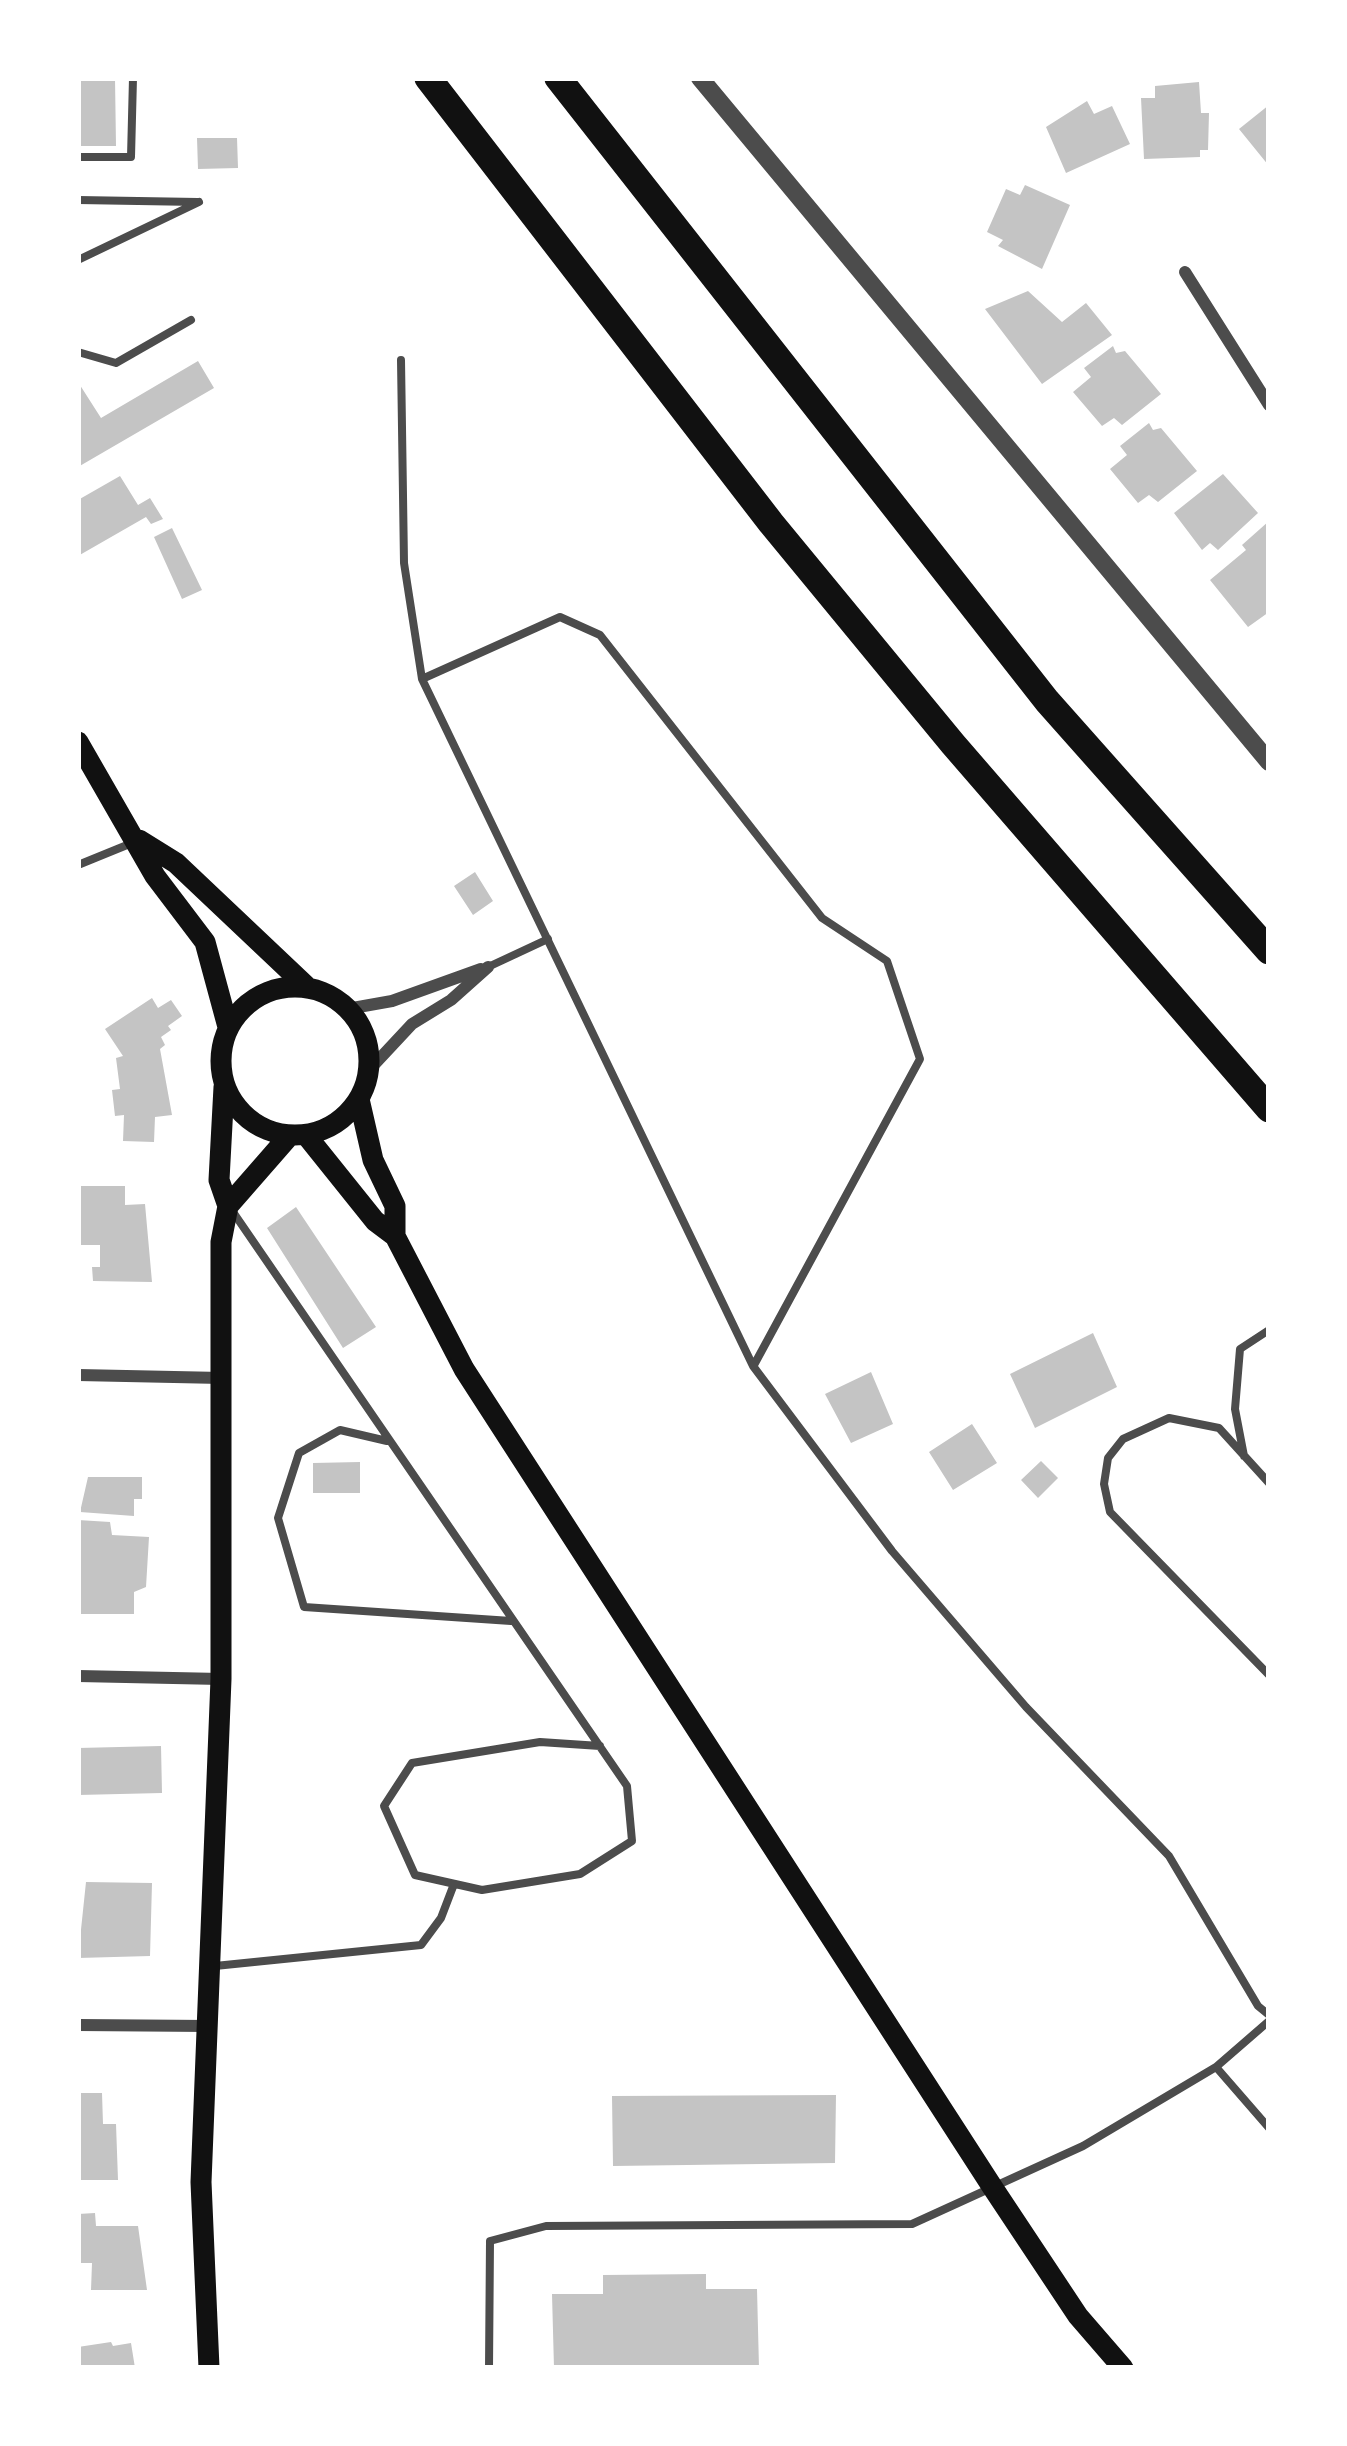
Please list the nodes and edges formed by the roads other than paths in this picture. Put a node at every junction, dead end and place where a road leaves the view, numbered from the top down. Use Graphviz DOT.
graph roads {
  1 [pos="134,78"];
  2 [pos="428,78"];
  3 [pos="558,78"];
  4 [pos="700,78"];
  5 [pos="78,157"];
  6 [pos="78,200"];
  7 [pos="78,260"];
  8 [pos="1186,272"];
  9 [pos="191,320"];
  10 [pos="78,352"];
  11 [pos="400,360"];
  12 [pos="1269,405"];
  13 [pos="422,679"];
  14 [pos="79,747"];
  15 [pos="1269,762"];
  16 [pos="139,840"];
  17 [pos="78,866"];
  18 [pos="548,939"];
  19 [pos="1269,951"];
  20 [pos="488,967"];
  21 [pos="306,986"];
  22 [pos="347,1010"];
  23 [pos="228,1027"];
  24 [pos="370,1069"];
  25 [pos="224,1087"];
  26 [pos="359,1099"];
  27 [pos="1269,1109"];
  28 [pos="298,1135"];
  29 [pos="228,1206"];
  30 [pos="395,1236"];
  31 [pos="1269,1330"];
  32 [pos="753,1366"];
  33 [pos="78,1375"];
  34 [pos="222,1378"];
  35 [pos="388,1441"];
  36 [pos="1244,1456"];
  37 [pos="1269,1484"];
  38 [pos="513,1621"];
  39 [pos="78,1676"];
  40 [pos="1269,1676"];
  41 [pos="221,1679"];
  42 [pos="600,1746"];
  43 [pos="454,1884"];
  44 [pos="214,1966"];
  45 [pos="1269,2018"];
  46 [pos="78,2025"];
  47 [pos="208,2026"];
  48 [pos="1216,2067"];
  49 [pos="1269,2128"];
  50 [pos="993,2188"];
  51 [pos="209,2368"];
  52 [pos="489,2368"];
  53 [pos="1123,2368"];
  1 -- 5 [label="lane"];
  2 -- 27 [label="highway"];
  3 -- 19 [label="highway"];
  4 -- 15 [label="street"];
  6 -- 7 [label="lane"];
  8 -- 12 [label="street"];
  9 -- 10 [label="lane"];
  11 -- 13 [label="lane"];
  13 -- 18 [label="lane"];
  13 -- 32 [label="lane"];
  14 -- 16 [label="main road"];
  16 -- 17 [label="lane"];
  16 -- 21 [label="main road"];
  16 -- 23 [label="main road"];
  18 -- 20 [label="lane"];
  18 -- 32 [label="lane"];
  20 -- 22 [label="street"];
  20 -- 24 [label="street"];
  21 -- 22 [label="main road"];
  21 -- 23 [label="main road"];
  22 -- 24 [label="main road"];
  23 -- 25 [label="main road"];
  24 -- 26 [label="main road"];
  25 -- 28 [label="main road"];
  25 -- 29 [label="main road"];
  26 -- 28 [label="main road"];
  26 -- 30 [label="main road"];
  28 -- 29 [label="main road"];
  28 -- 30 [label="main road"];
  29 -- 34 [label="main road"];
  29 -- 35 [label="lane"];
  30 -- 50 [label="main road"];
  31 -- 36 [label="lane"];
  32 -- 45 [label="lane"];
  33 -- 34 [label="street"];
  34 -- 41 [label="main road"];
  35 -- 38 [label="lane"];
  35 -- 38 [label="lane"];
  36 -- 37 [label="lane"];
  36 -- 40 [label="lane"];
  38 -- 42 [label="lane"];
  39 -- 41 [label="street"];
  41 -- 44 [label="main road"];
  42 -- 43 [label="lane"];
  42 -- 43 [label="lane"];
  43 -- 44 [label="lane"];
  44 -- 47 [label="main road"];
  45 -- 48 [label="lane"];
  46 -- 47 [label="street"];
  47 -- 51 [label="main road"];
  48 -- 49 [label="lane"];
  48 -- 50 [label="lane"];
  50 -- 52 [label="lane"];
  50 -- 53 [label="main road"];
}
